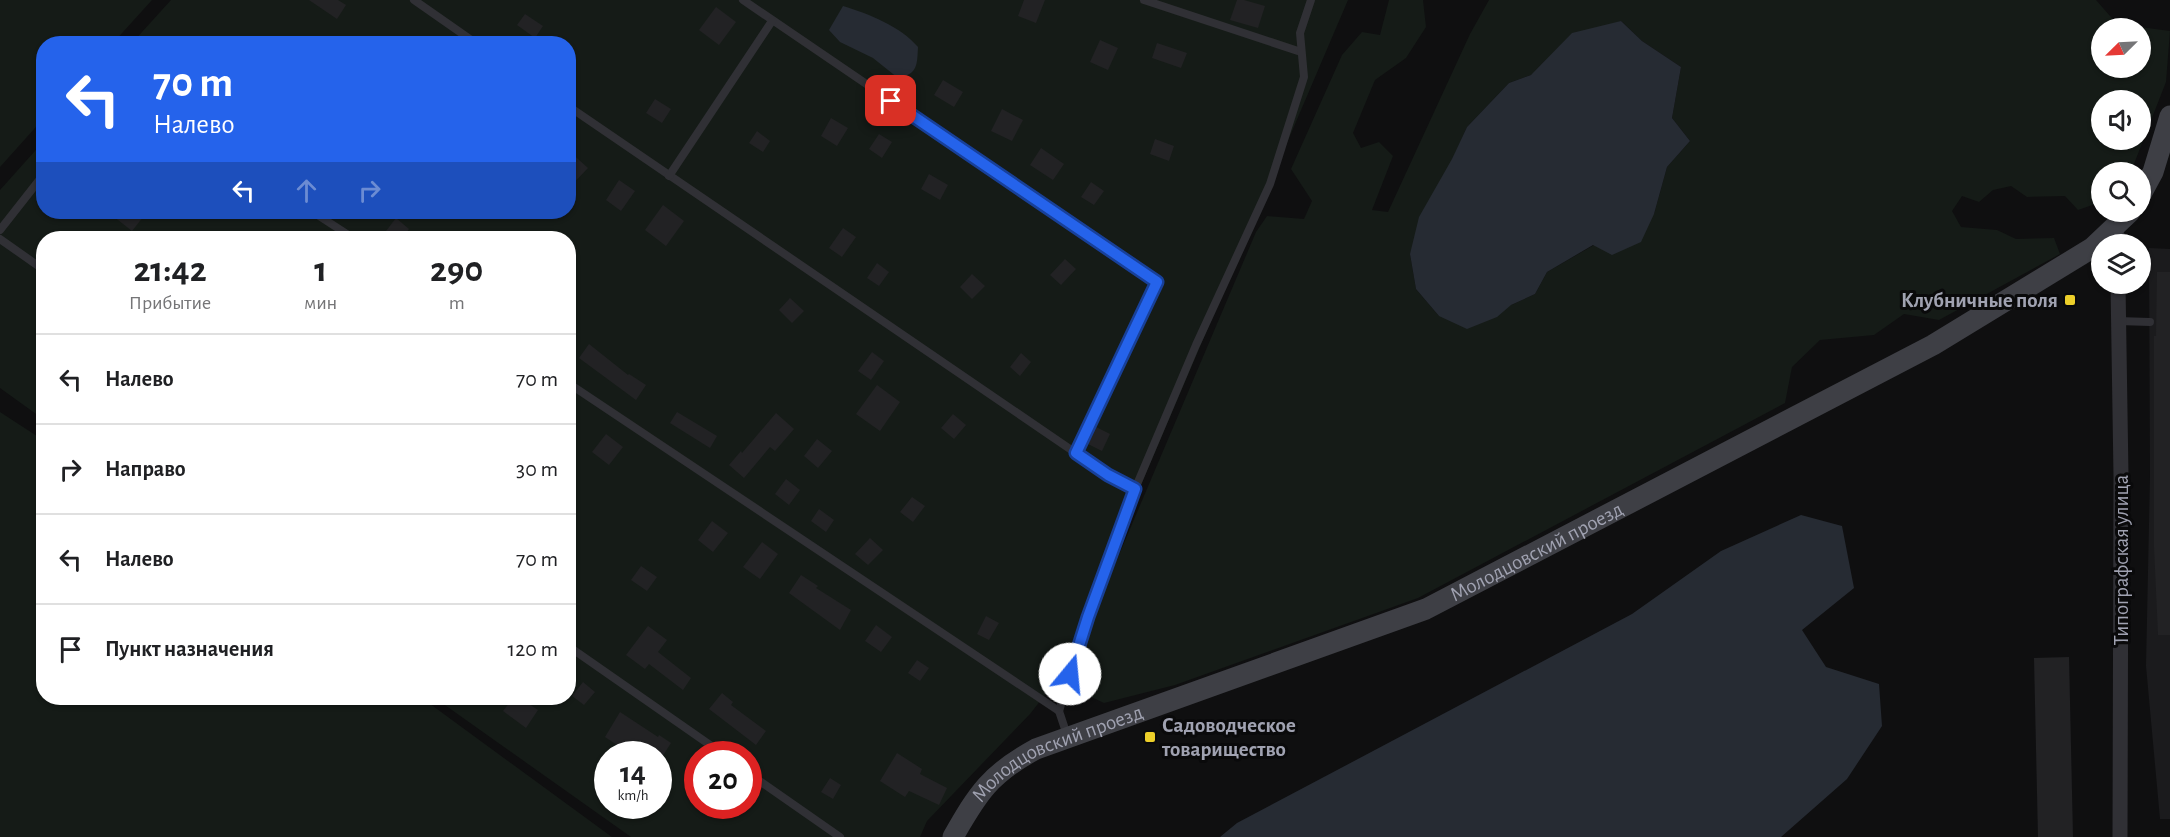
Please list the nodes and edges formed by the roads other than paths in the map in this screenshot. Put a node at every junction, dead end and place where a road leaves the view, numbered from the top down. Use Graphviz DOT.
graph roads {
  1 [pos="414,0"];
  2 [pos="743,0"];
  3 [pos="1144,0"];
  4 [pos="1311,0"];
  5 [pos="772,21"];
  6 [pos="466,36"];
  7 [pos="1301,52"];
  8 [pos="576,112"];
  9 [pos="2170,116"];
  10 [pos="669,176"];
  11 [pos="2151,176"];
  12 [pos="36,184"];
  13 [pos="324,219"];
  14 [pos="0,230"];
  15 [pos="342,231"];
  16 [pos="0,239"];
  17 [pos="2091,249"];
  18 [pos="36,264"];
  19 [pos="2118,294"];
  20 [pos="2118,321"];
  21 [pos="2150,322"];
  22 [pos="576,388"];
  23 [pos="1076,453"];
  24 [pos="1135,489"];
  25 [pos="576,651"];
  26 [pos="1059,711"];
  27 [pos="1068,737"];
  28 [pos="705,741"];
  29 [pos="762,783"];
  30 [pos="840,837"];
  31 [pos="952,837"];
  32 [pos="2120,837"];
  1 -- 6 [label="lane"];
  2 -- 5 [label="lane"];
  3 -- 7 [label="lane"];
  4 -- 7 [label="lane"];
  5 -- 10 [label="lane"];
  5 -- 23 [label="lane"];
  7 -- 24 [label="lane"];
  8 -- 10 [label="lane"];
  9 -- 11 [label="street"];
  10 -- 23 [label="lane"];
  12 -- 14 [label="lane"];
  13 -- 15 [label="lane"];
  16 -- 18 [label="lane"];
  17 -- 27 [label="street, Молодцовский проезд"];
  19 -- 20 [label="street, Типографская улица"];
  20 -- 21 [label="lane"];
  20 -- 32 [label="street, Типографская улица"];
  22 -- 26 [label="lane"];
  23 -- 24 [label="lane"];
  24 -- 26 [label="lane"];
  25 -- 28 [label="lane"];
  26 -- 27 [label="lane"];
  27 -- 31 [label="street, Молодцовский проезд"];
  29 -- 30 [label="lane"];
}
